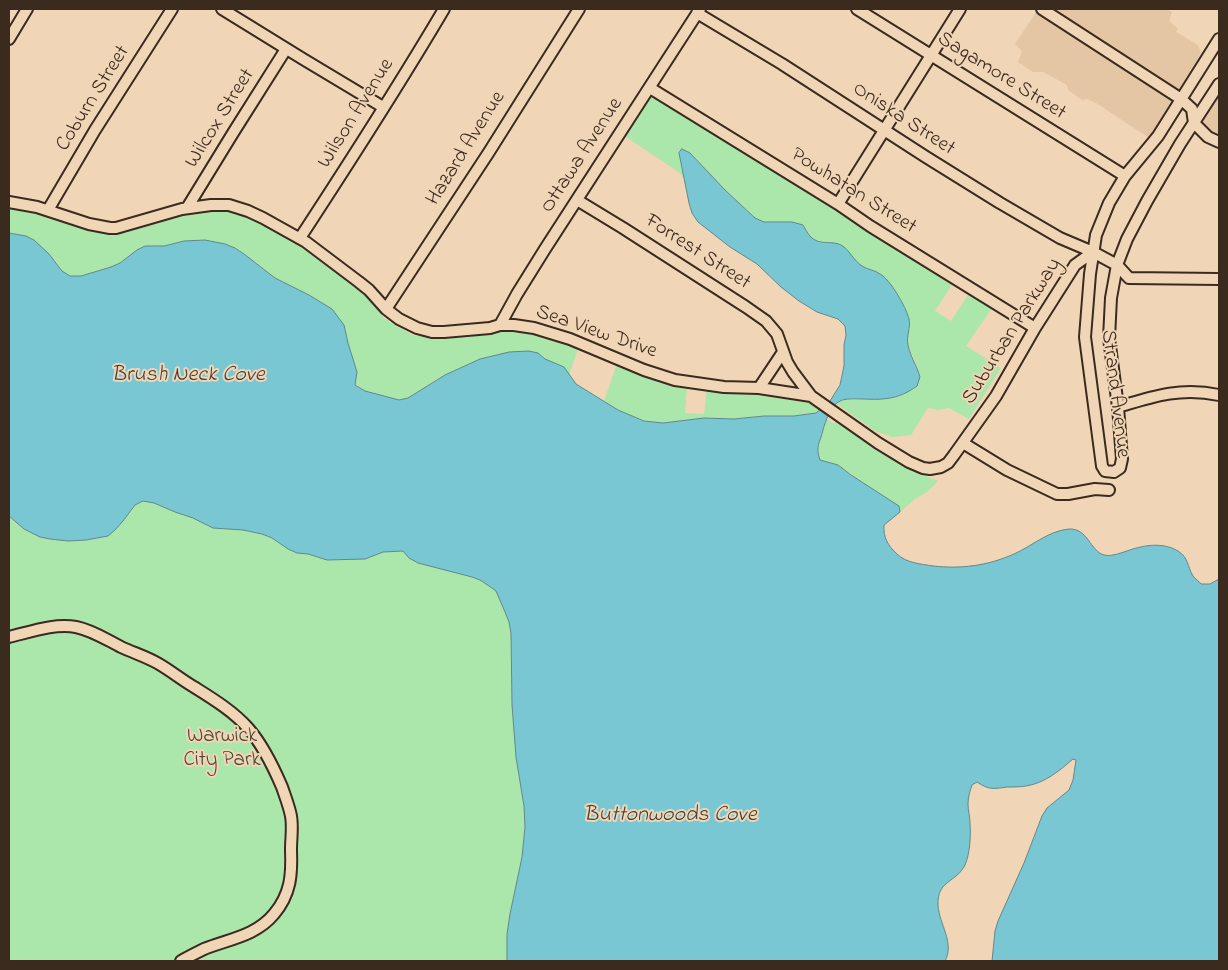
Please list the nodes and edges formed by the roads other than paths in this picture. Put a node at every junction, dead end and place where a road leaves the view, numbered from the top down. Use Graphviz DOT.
graph roads {
  1 [pos="27,9"];
  2 [pos="172,9"];
  3 [pos="222,9"];
  4 [pos="444,9"];
  5 [pos="579,9"];
  6 [pos="858,9"];
  7 [pos="960,9"];
  8 [pos="1042,9"];
  9 [pos="699,11"];
  10 [pos="9,39"];
  11 [pos="1219,39"];
  12 [pos="286,49"];
  13 [pos="930,55"];
  14 [pos="1219,84"];
  15 [pos="650,88"];
  16 [pos="1181,99"];
  17 [pos="383,107"];
  18 [pos="1194,123"];
  19 [pos="884,130"];
  20 [pos="1219,142"];
  21 [pos="1125,176"];
  22 [pos="577,200"];
  23 [pos="9,202"];
  24 [pos="838,204"];
  25 [pos="187,208"];
  26 [pos="48,210"];
  27 [pos="300,238"];
  28 [pos="1093,252"];
  29 [pos="1117,265"];
  30 [pos="1219,279"];
  31 [pos="386,309"];
  32 [pos="500,325"];
  33 [pos="1035,328"];
  34 [pos="783,352"];
  35 [pos="759,388"];
  36 [pos="1219,394"];
  37 [pos="811,396"];
  38 [pos="1118,407"];
  39 [pos="963,443"];
  40 [pos="1109,490"];
  41 [pos="9,637"];
  42 [pos="181,961"];
  1 -- 10 [label="street"];
  2 -- 26 [label="street, Coburn Street"];
  3 -- 12 [label="street"];
  4 -- 17 [label="street, Wilson Avenue"];
  5 -- 31 [label="street, Hazard Avenue"];
  6 -- 13 [label="street, Sagamore Street"];
  7 -- 13 [label="street"];
  8 -- 16 [label="street"];
  9 -- 15 [label="street, Ottawa Avenue"];
  9 -- 19 [label="street, Oniska Street"];
  11 -- 16 [label="street, Suburban Parkway"];
  12 -- 17 [label="street"];
  12 -- 25 [label="street, Wilcox Street"];
  13 -- 19 [label="street"];
  13 -- 21 [label="street, Sagamore Street"];
  14 -- 18 [label="street"];
  15 -- 22 [label="street, Ottawa Avenue"];
  15 -- 24 [label="street, Powhatan Street"];
  16 -- 18 [label="street"];
  16 -- 21 [label="street, Suburban Parkway"];
  17 -- 27 [label="street, Wilson Avenue"];
  18 -- 20 [label="street"];
  18 -- 29 [label="street"];
  19 -- 24 [label="street"];
  19 -- 28 [label="street, Oniska Street"];
  21 -- 28 [label="street, Suburban Parkway"];
  22 -- 32 [label="street, Ottawa Avenue"];
  22 -- 34 [label="street, Forrest Street"];
  23 -- 26 [label="street, Sea View Drive"];
  24 -- 33 [label="street, Powhatan Street"];
  25 -- 26 [label="street, Sea View Drive"];
  25 -- 27 [label="street, Sea View Drive"];
  27 -- 31 [label="street, Sea View Drive"];
  28 -- 29 [label="street, Oniska Street"];
  28 -- 33 [label="street, Suburban Parkway"];
  28 -- 38 [label="street, Strand Avenue"];
  29 -- 30 [label="street, Oniska Street"];
  29 -- 38 [label="street, Strand Avenue"];
  31 -- 32 [label="street, Sea View Drive"];
  32 -- 35 [label="street, Sea View Drive"];
  33 -- 39 [label="street, Suburban Parkway"];
  34 -- 35 [label="street"];
  34 -- 37 [label="street, Forrest Street"];
  35 -- 37 [label="street, Sea View Drive"];
  36 -- 38 [label="street"];
  37 -- 39 [label="street, Sea View Drive"];
  39 -- 40 [label="street"];
  41 -- 42 [label="street"];
}
